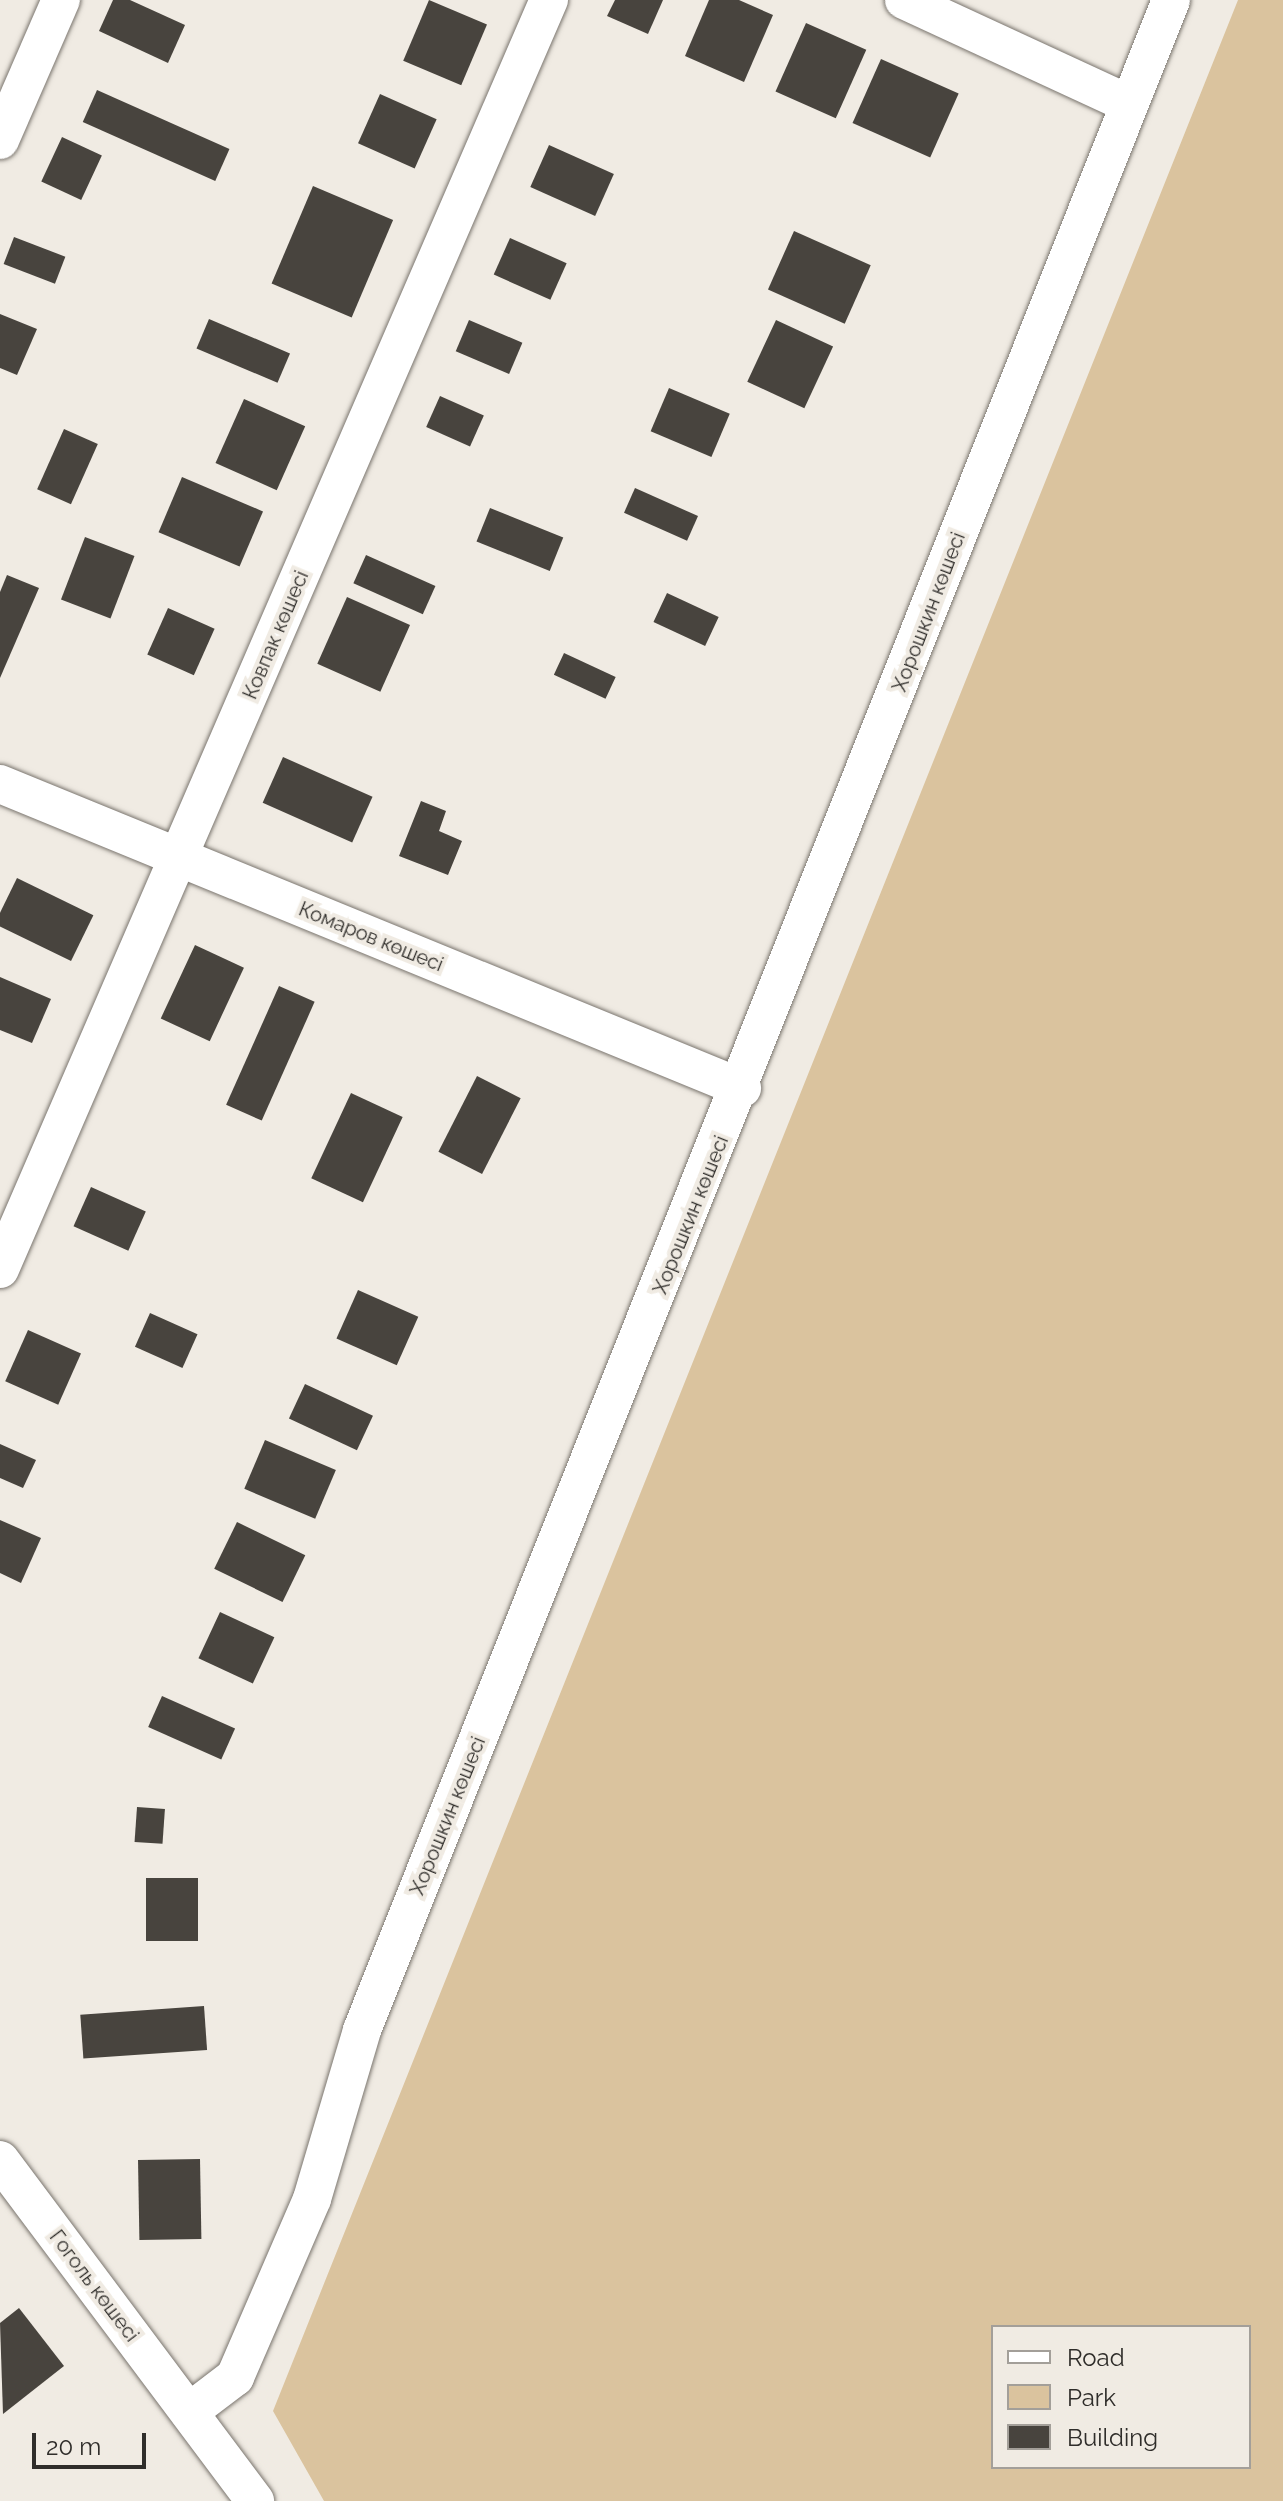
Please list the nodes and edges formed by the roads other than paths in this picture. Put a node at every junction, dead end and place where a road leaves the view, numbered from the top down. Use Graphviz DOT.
graph roads {
  1 [pos="61,0"];
  2 [pos="549,0"];
  3 [pos="904,0"];
  4 [pos="1171,0"];
  5 [pos="1129,104"];
  6 [pos="0,140"];
  7 [pos="0,784"];
  8 [pos="180,859"];
  9 [pos="742,1088"];
  10 [pos="0,1269"];
  11 [pos="0,2160"];
  12 [pos="189,2412"];
  13 [pos="255,2501"];
  1 -- 6 [label="street"];
  2 -- 8 [label="street, Ковпак көшесі"];
  3 -- 5 [label="street"];
  4 -- 5 [label="street, Хорошкин көшесі"];
  5 -- 9 [label="street, Хорошкин көшесі"];
  7 -- 8 [label="street, Комаров көшесі"];
  8 -- 9 [label="street, Комаров көшесі"];
  8 -- 10 [label="street, Ковпак көшесі"];
  9 -- 12 [label="street, Хорошкин көшесі"];
  11 -- 12 [label="street, Гоголь көшесі"];
  12 -- 13 [label="street, Гоголь көшесі"];
}
